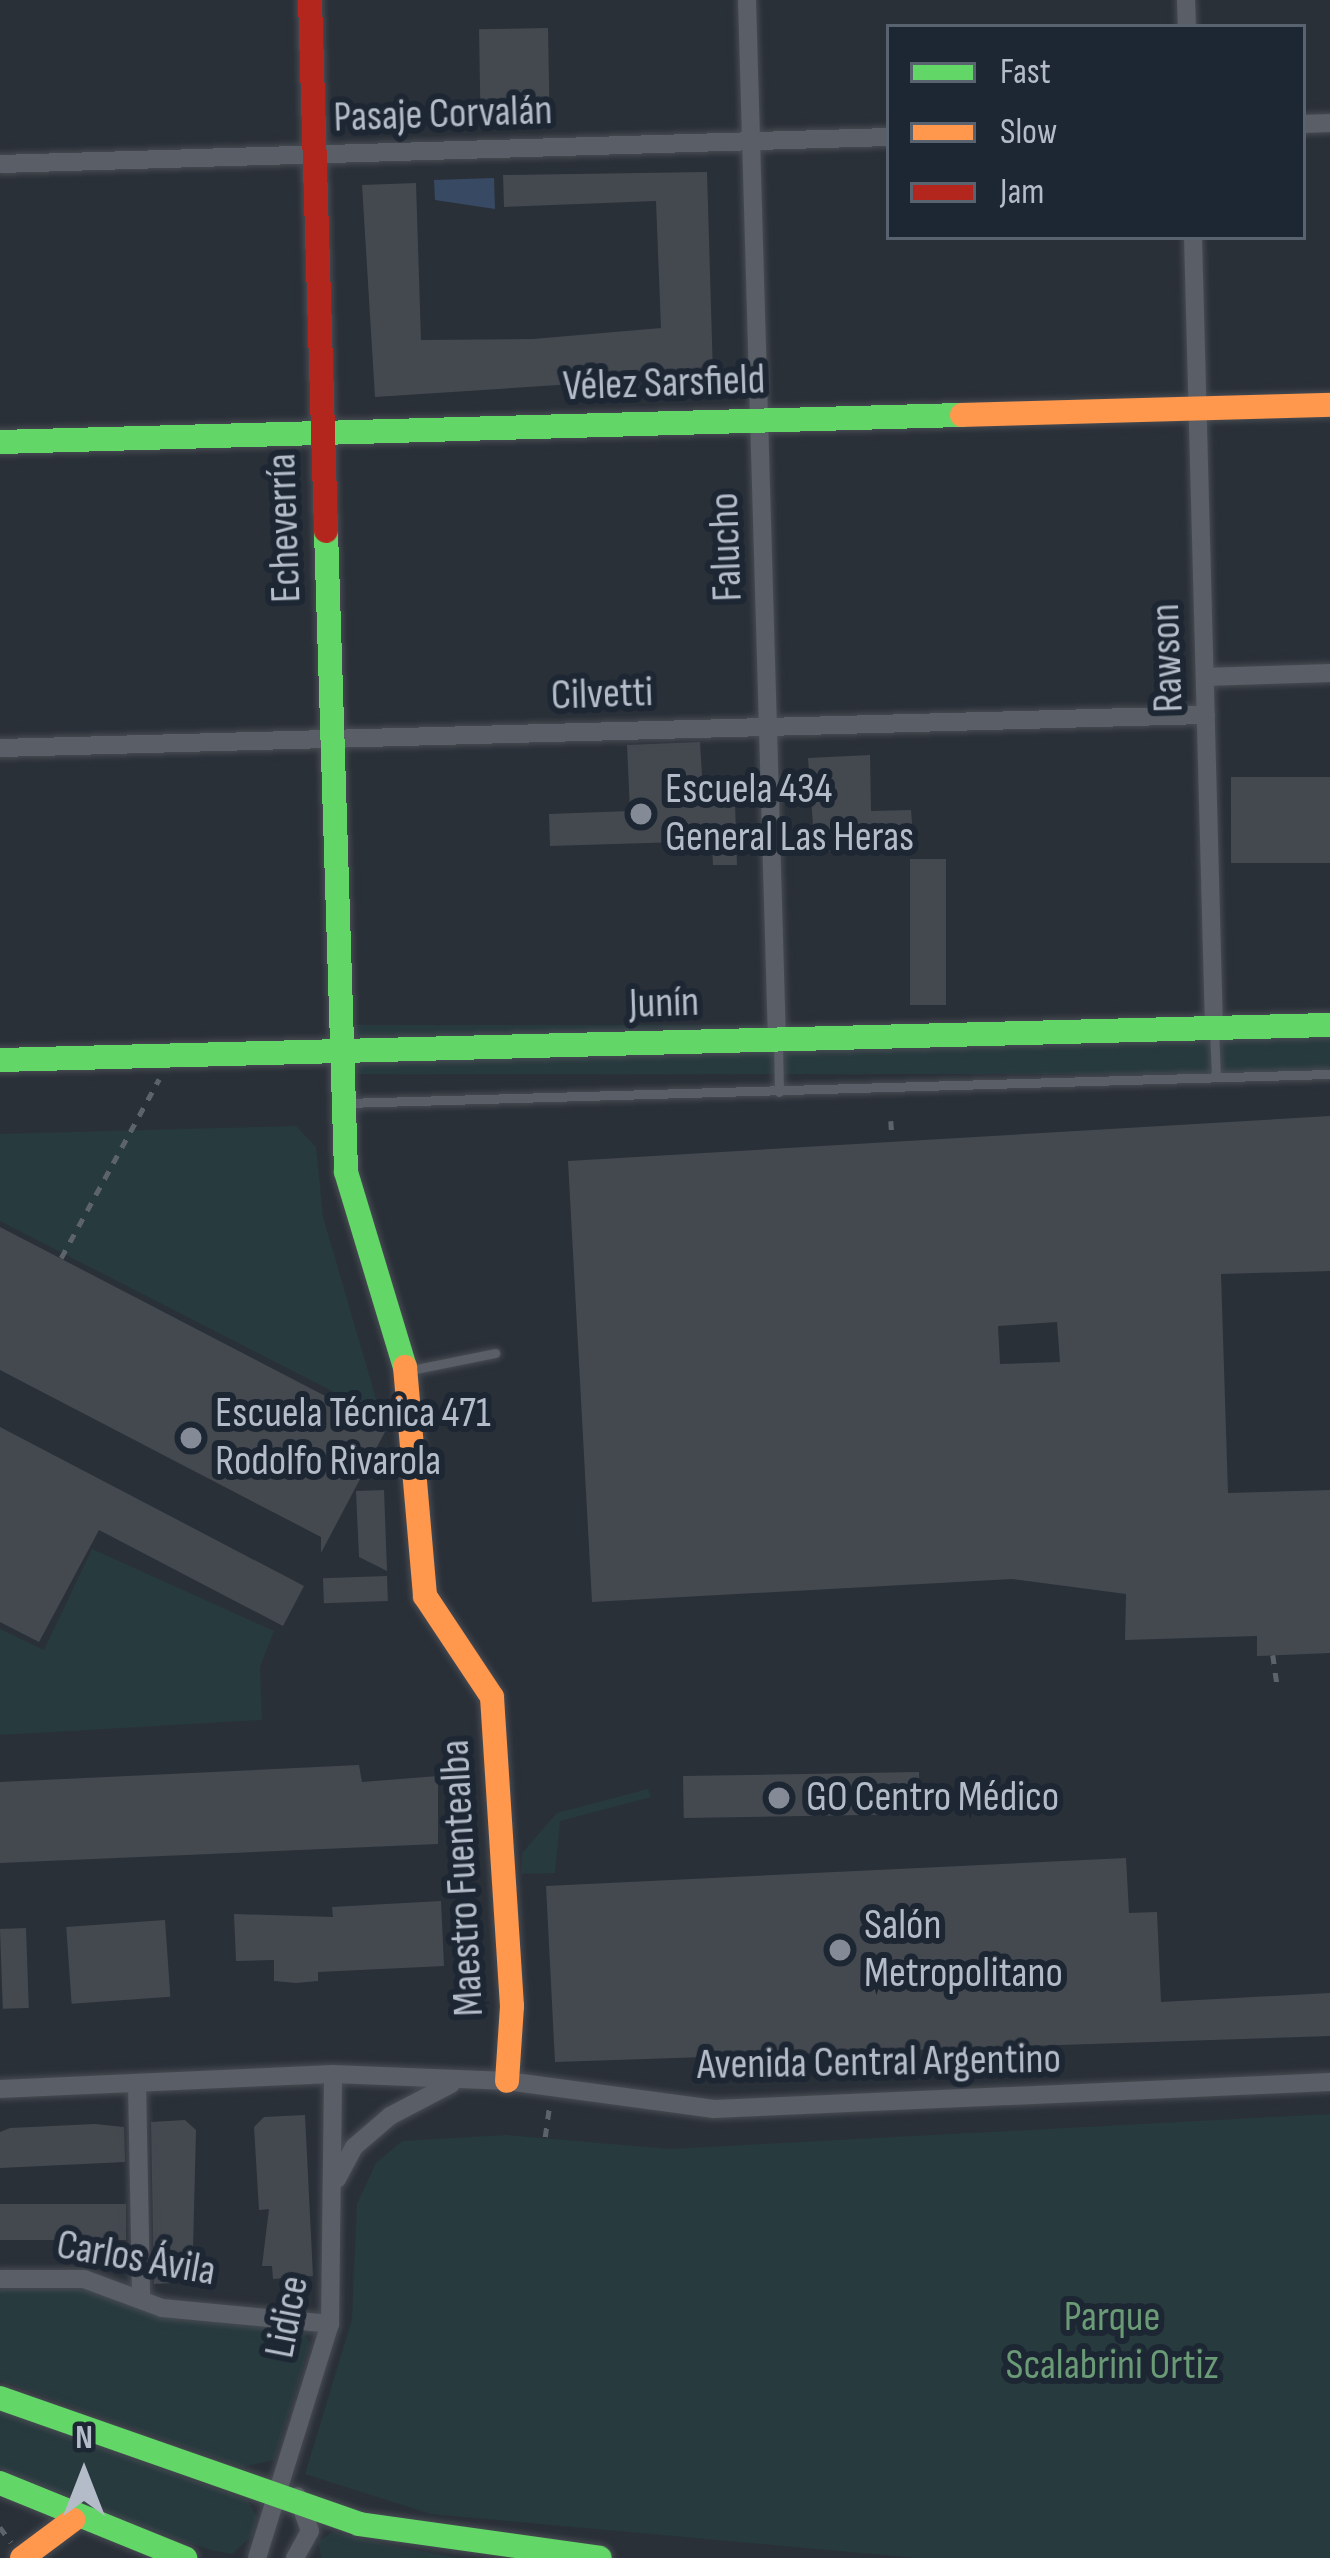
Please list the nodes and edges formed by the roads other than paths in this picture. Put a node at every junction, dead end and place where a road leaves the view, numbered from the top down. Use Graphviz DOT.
graph roads {
  1 [pos="310,0"];
  2 [pos="747,0"];
  3 [pos="886,137"];
  4 [pos="752,141"];
  5 [pos="314,154"];
  6 [pos="0,164"];
  7 [pos="1193,240"];
  8 [pos="1330,405"];
  9 [pos="1198,409"];
  10 [pos="760,421"];
  11 [pos="320,433"];
  12 [pos="0,442"];
  13 [pos="1330,673"];
  14 [pos="1205,677"];
  15 [pos="1206,715"];
  16 [pos="769,727"];
  17 [pos="331,739"];
  18 [pos="0,748"];
  19 [pos="1330,1025"];
  20 [pos="1214,1028"];
  21 [pos="778,1040"];
  22 [pos="340,1052"];
  23 [pos="0,1060"];
  24 [pos="1330,1074"];
  25 [pos="1216,1077"];
  26 [pos="779,1092"];
  27 [pos="341,1103"];
  28 [pos="494,1352"];
  29 [pos="406,1371"];
  30 [pos="333,2074"];
  31 [pos="507,2081"];
  32 [pos="455,2082"];
  33 [pos="137,2083"];
  34 [pos="1330,2083"];
  35 [pos="0,2089"];
  36 [pos="336,2182"];
  37 [pos="0,2279"];
  38 [pos="141,2300"];
  39 [pos="330,2324"];
  40 [pos="0,2398"];
  41 [pos="286,2463"];
  42 [pos="0,2483"];
  43 [pos="277,2495"];
  44 [pos="303,2506"];
  45 [pos="73,2520"];
  46 [pos="22,2558"];
  47 [pos="185,2558"];
  48 [pos="257,2558"];
  49 [pos="295,2558"];
  50 [pos="601,2558"];
  1 -- 5 [label="main road, Echeverría"];
  2 -- 4 [label="street, Falucho"];
  3 -- 4 [label="street, Pasaje Corvalán"];
  4 -- 5 [label="street, Pasaje Corvalán"];
  4 -- 10 [label="street, Falucho"];
  5 -- 6 [label="street, Pasaje Corvalán"];
  5 -- 11 [label="main road, Echeverría"];
  7 -- 9 [label="street, Rawson"];
  8 -- 9 [label="main road, Vélez Sarsfield"];
  9 -- 10 [label="main road, Vélez Sarsfield"];
  9 -- 14 [label="street, Rawson"];
  10 -- 11 [label="main road, Vélez Sarsfield"];
  10 -- 16 [label="street, Falucho"];
  11 -- 12 [label="main road, Vélez Sarsfield"];
  11 -- 17 [label="main road, Echeverría"];
  13 -- 14 [label="street"];
  14 -- 15 [label="street, Rawson"];
  15 -- 16 [label="street, Cilvetti"];
  15 -- 20 [label="street, Rawson"];
  16 -- 17 [label="street, Cilvetti"];
  16 -- 21 [label="street, Falucho"];
  17 -- 18 [label="street, Cilvetti"];
  17 -- 22 [label="main road, Echeverría"];
  19 -- 20 [label="main road, Junín"];
  20 -- 21 [label="main road, Junín"];
  20 -- 25 [label="lane, Rawson"];
  21 -- 22 [label="main road, Junín"];
  21 -- 26 [label="lane, Falucho"];
  22 -- 23 [label="main road, Junín"];
  22 -- 27 [label="main road, Maestro Fuentealba"];
  24 -- 25 [label="lane"];
  25 -- 26 [label="lane"];
  26 -- 27 [label="lane"];
  27 -- 29 [label="main road, Maestro Fuentealba"];
  28 -- 29 [label="lane"];
  29 -- 31 [label="main road, Maestro Fuentealba"];
  30 -- 32 [label="street, Avenida Central Argentino"];
  30 -- 33 [label="street, Avenida Central Argentino"];
  30 -- 36 [label="street, Lidice"];
  31 -- 32 [label="street, Avenida Central Argentino"];
  31 -- 34 [label="street, Avenida Central Argentino"];
  32 -- 36 [label="street"];
  33 -- 35 [label="street, Avenida Central Argentino"];
  33 -- 38 [label="street"];
  36 -- 39 [label="street, Lidice"];
  37 -- 38 [label="street, Carlos Ávila"];
  38 -- 39 [label="street, Carlos Ávila"];
  39 -- 41 [label="street, Lidice"];
  40 -- 43 [label="main road"];
  41 -- 43 [label="street, Lidice"];
  41 -- 44 [label="street"];
  42 -- 45 [label="main road"];
  43 -- 44 [label="main road"];
  43 -- 48 [label="street, Lidice"];
  44 -- 49 [label="street"];
  44 -- 50 [label="main road"];
  45 -- 46 [label="main road"];
  45 -- 47 [label="main road"];
}
